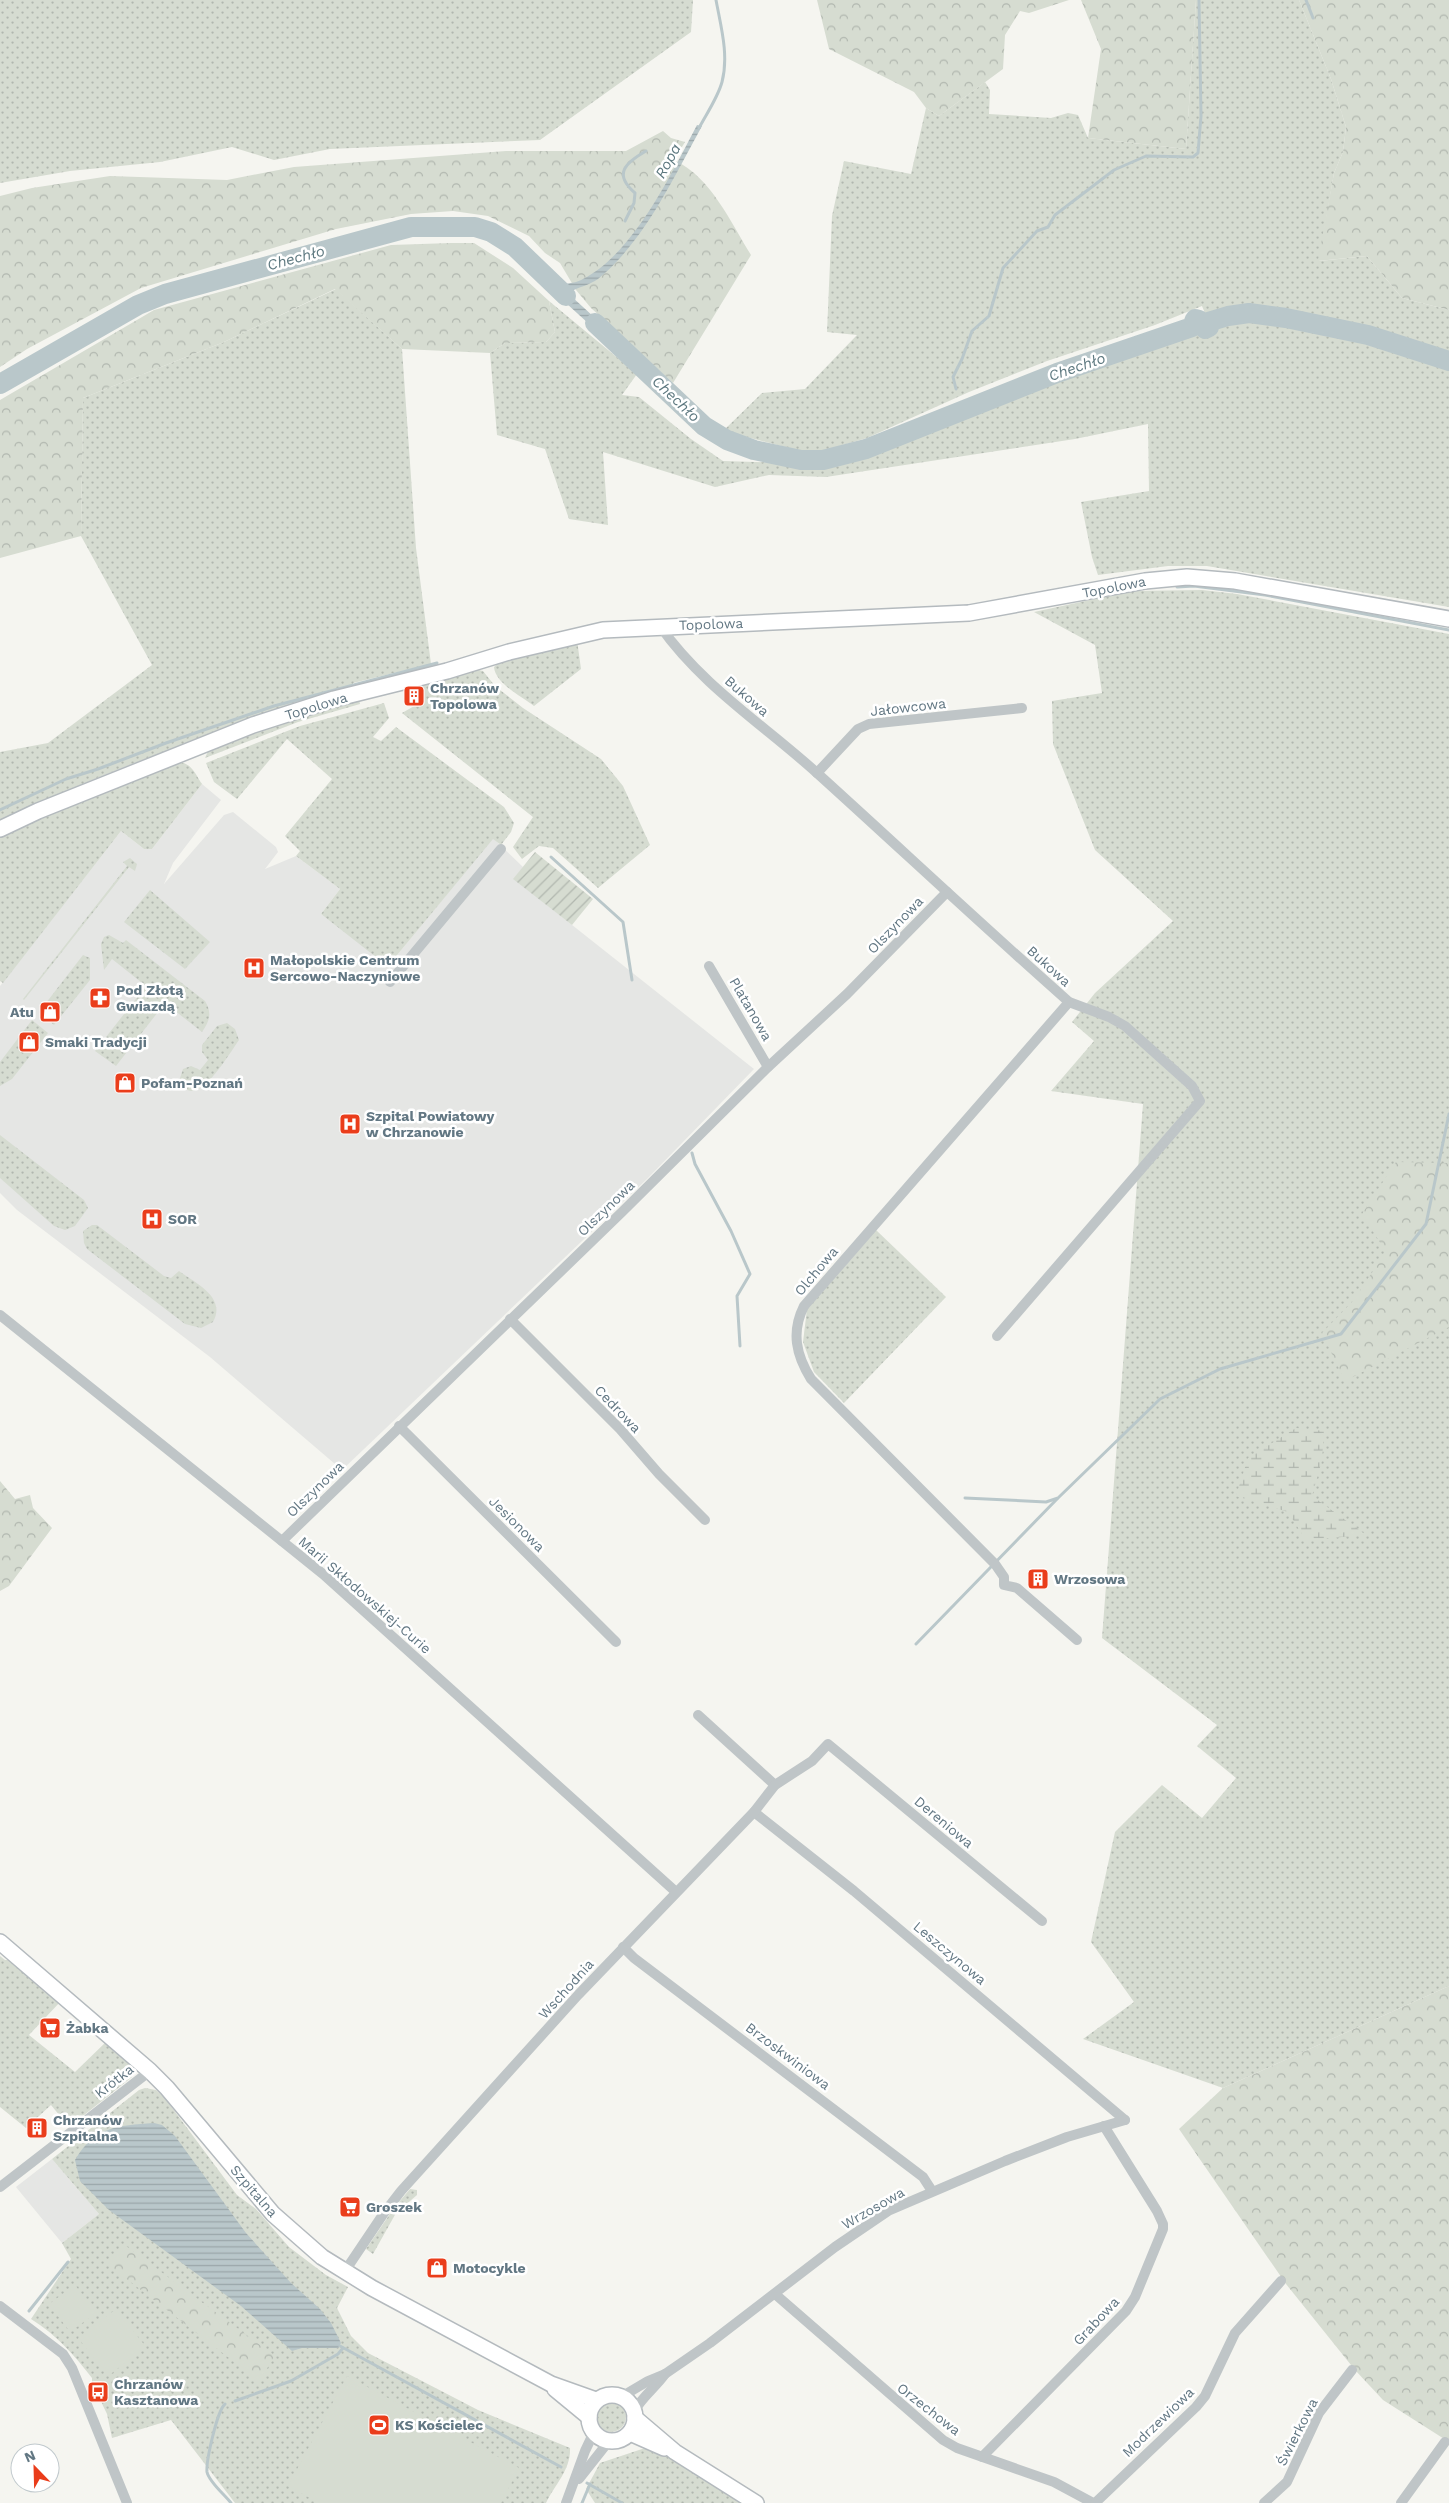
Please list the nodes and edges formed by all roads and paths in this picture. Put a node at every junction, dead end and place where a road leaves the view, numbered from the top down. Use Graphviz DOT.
graph roads {
  1 [pos="1449,619"];
  2 [pos="660,626"];
  3 [pos="1022,708"];
  4 [pos="817,773"];
  5 [pos="0,829"];
  6 [pos="501,849"];
  7 [pos="947,892"];
  8 [pos="709,966"];
  9 [pos="390,982"];
  10 [pos="1069,1002"];
  11 [pos="768,1067"];
  12 [pos="0,1315"];
  13 [pos="510,1319"];
  14 [pos="997,1336"];
  15 [pos="399,1426"];
  16 [pos="704,1520"];
  17 [pos="282,1541"];
  18 [pos="1077,1640"];
  19 [pos="616,1642"];
  20 [pos="698,1716"];
  21 [pos="828,1744"];
  22 [pos="775,1785"];
  23 [pos="754,1812"];
  24 [pos="676,1892"];
  25 [pos="1042,1921"];
  26 [pos="0,1942"];
  27 [pos="623,1946"];
  28 [pos="150,2071"];
  29 [pos="1125,2120"];
  30 [pos="1104,2126"];
  31 [pos="0,2187"];
  32 [pos="932,2191"];
  33 [pos="345,2271"];
  34 [pos="1280,2281"];
  35 [pos="775,2294"];
  36 [pos="0,2306"];
  37 [pos="1352,2370"];
  38 [pos="665,2374"];
  39 [pos="550,2384"];
  40 [pos="622,2397"];
  41 [pos="596,2400"];
  42 [pos="635,2414"];
  43 [pos="589,2417"];
  44 [pos="594,2432"];
  45 [pos="630,2433"];
  46 [pos="609,2441"];
  47 [pos="1445,2442"];
  48 [pos="675,2452"];
  49 [pos="982,2457"];
  50 [pos="573,2488"];
  51 [pos="127,2503"];
  52 [pos="566,2503"];
  53 [pos="756,2503"];
  54 [pos="1094,2503"];
  55 [pos="1264,2503"];
  56 [pos="1401,2503"];
  1 -- 2 [label="street, Topolowa"];
  2 -- 4 [label="street, Bukowa"];
  2 -- 5 [label="street, Topolowa"];
  3 -- 4 [label="street, Jałowcowa"];
  4 -- 7 [label="street, Bukowa"];
  6 -- 9 [label="street"];
  7 -- 10 [label="street, Bukowa"];
  7 -- 11 [label="street, Olszynowa"];
  8 -- 11 [label="street, Platanowa"];
  10 -- 14 [label="street, Bukowa"];
  10 -- 18 [label="street, Olchowa"];
  11 -- 13 [label="street, Olszynowa"];
  12 -- 17 [label="street, Marii Skłodowskiej-Curie"];
  13 -- 15 [label="street, Olszynowa"];
  13 -- 16 [label="street, Cedrowa"];
  15 -- 17 [label="street, Olszynowa"];
  15 -- 19 [label="street, Jesionowa"];
  17 -- 24 [label="street, Marii Skłodowskiej-Curie"];
  20 -- 22 [label="street"];
  21 -- 22 [label="street, Wschodnia"];
  21 -- 25 [label="street, Dereniowa"];
  22 -- 23 [label="street, Wschodnia"];
  23 -- 24 [label="street, Wschodnia"];
  23 -- 29 [label="street, Leszczynowa"];
  24 -- 27 [label="street, Wschodnia"];
  26 -- 28 [label="street, Szpitalna"];
  27 -- 32 [label="street, Brzoskwiniowa"];
  27 -- 33 [label="street, Wschodnia"];
  28 -- 31 [label="street, Krótka"];
  28 -- 33 [label="street, Szpitalna"];
  29 -- 30 [label="street, Wrzosowa"];
  30 -- 32 [label="street, Wrzosowa"];
  30 -- 49 [label="street, Grabowa"];
  32 -- 35 [label="street, Wrzosowa"];
  33 -- 39 [label="street, Szpitalna"];
  34 -- 54 [label="street, Modrzewiowa"];
  35 -- 38 [label="street, Wrzosowa"];
  35 -- 49 [label="street, Orzechowa"];
  36 -- 51 [label="street"];
  37 -- 55 [label="street, Świerkowa"];
  38 -- 40 [label="street, Wrzosowa"];
  38 -- 42 [label="street, Wrzosowa"];
  39 -- 41 [label="street, Szpitalna"];
  39 -- 43 [label="street, Szpitalna"];
  40 -- 41 [label="street"];
  40 -- 42 [label="street"];
  41 -- 43 [label="street"];
  42 -- 45 [label="street"];
  42 -- 48 [label="street"];
  43 -- 44 [label="street"];
  44 -- 46 [label="street"];
  44 -- 50 [label="street"];
  45 -- 46 [label="street"];
  45 -- 48 [label="street"];
  46 -- 50 [label="street"];
  47 -- 56 [label="street"];
  48 -- 53 [label="street"];
  49 -- 54 [label="street, Orzechowa"];
  50 -- 52 [label="street"];
}
